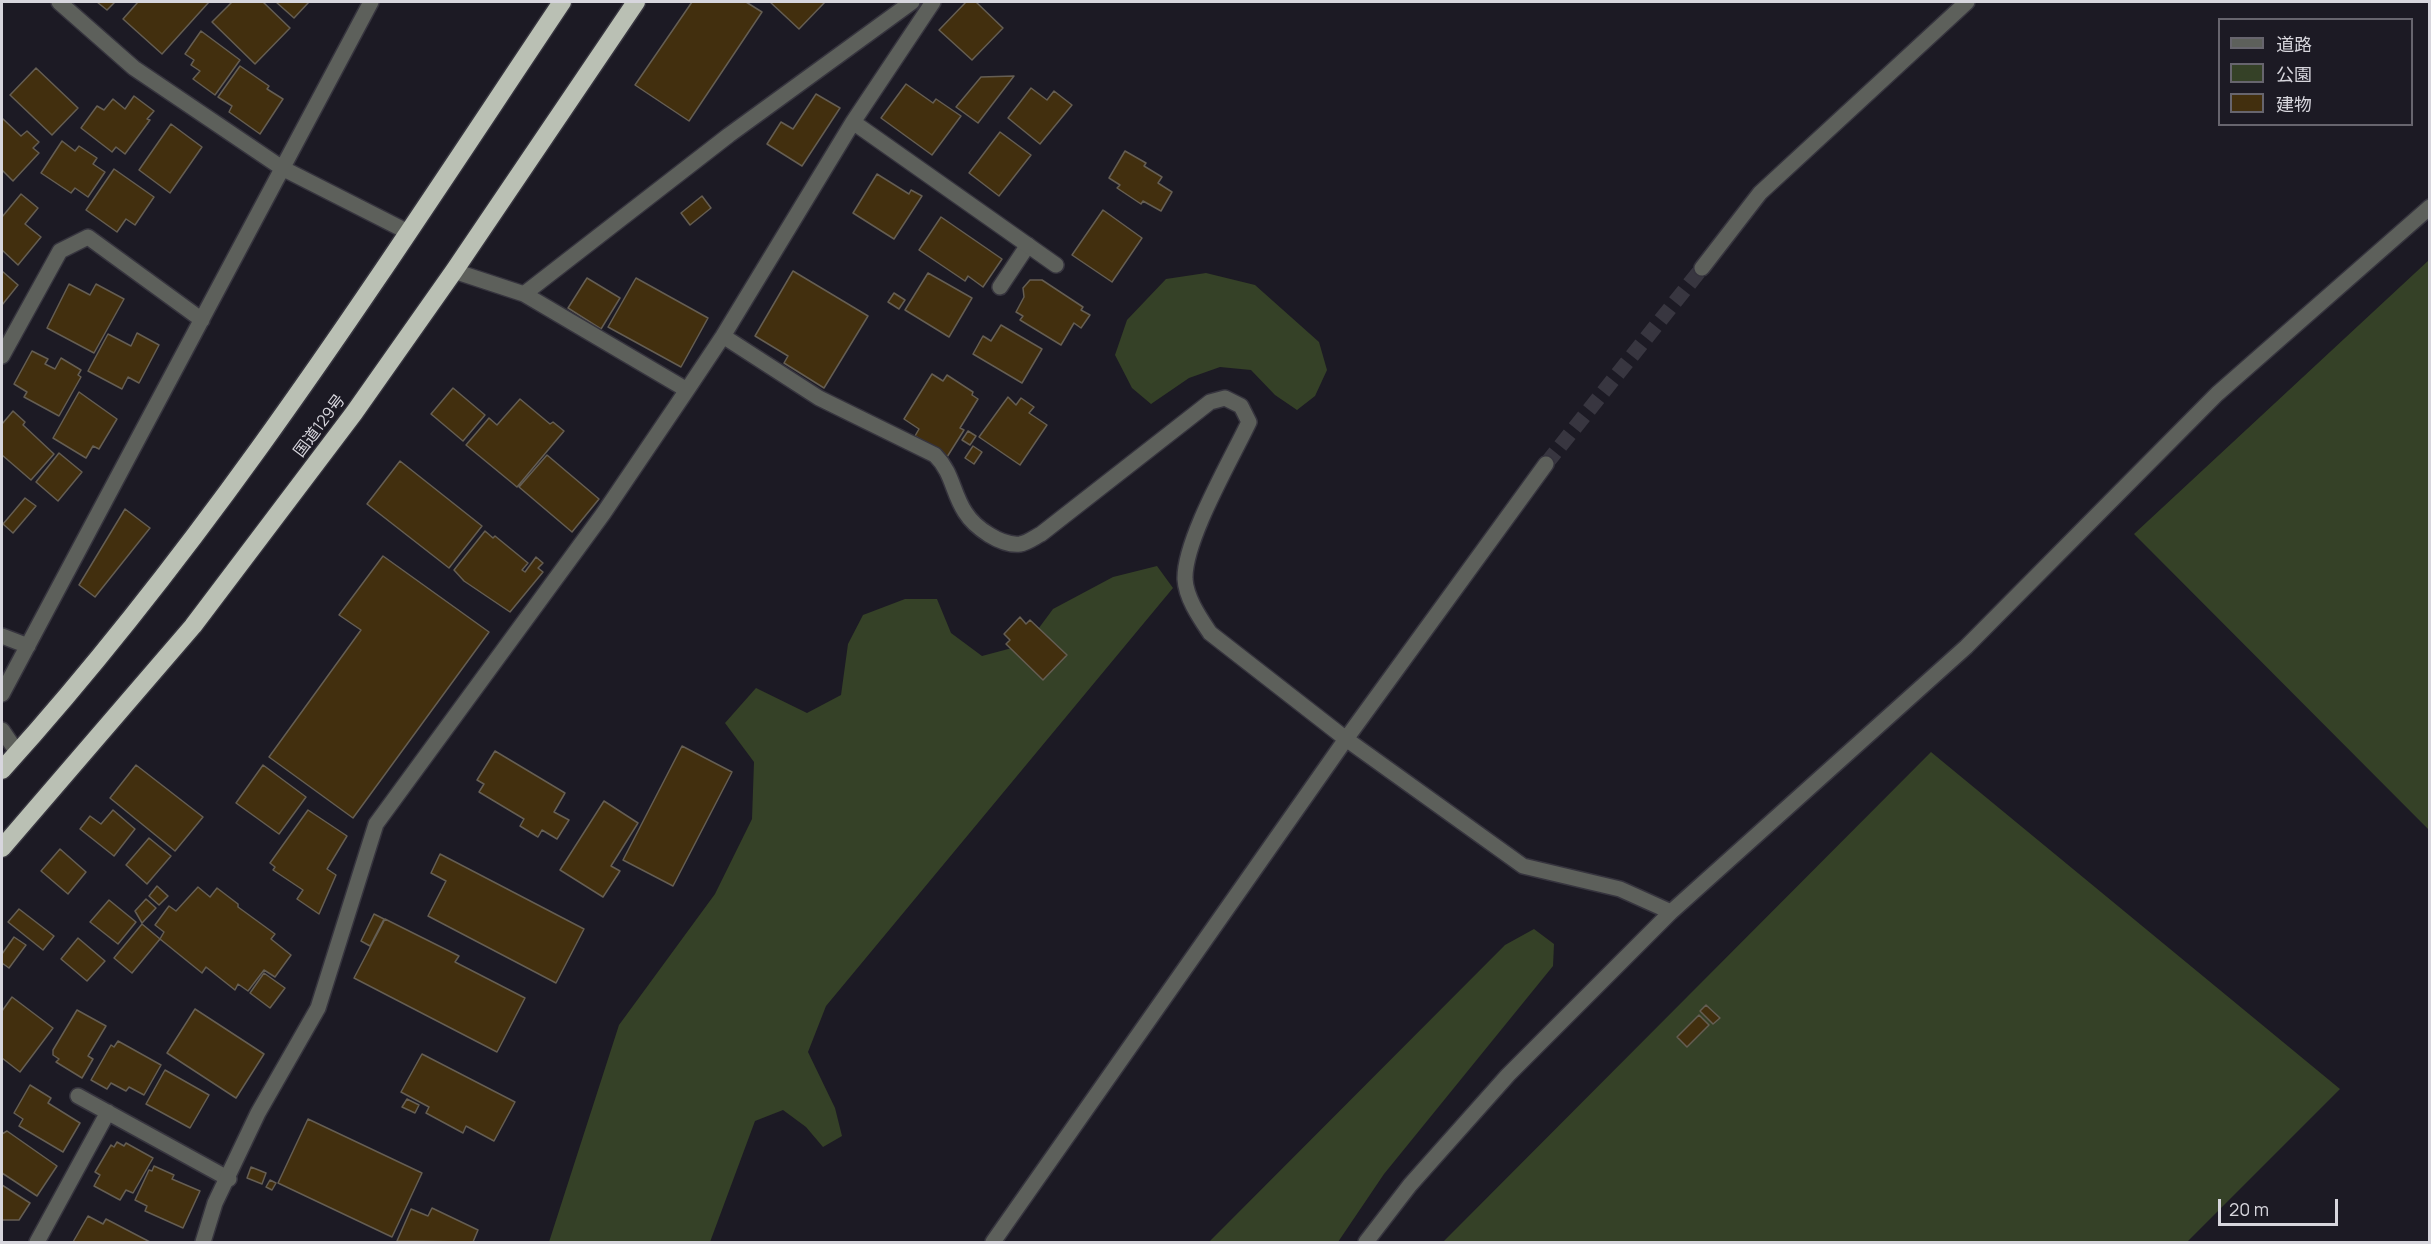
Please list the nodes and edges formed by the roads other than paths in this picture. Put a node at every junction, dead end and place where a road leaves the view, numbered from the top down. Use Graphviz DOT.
graph roads {
  1 [pos="59,2"];
  2 [pos="371,2"];
  3 [pos="562,2"];
  4 [pos="636,2"];
  5 [pos="912,2"];
  6 [pos="933,2"];
  7 [pos="1967,2"];
  8 [pos="853,122"];
  9 [pos="282,168"];
  10 [pos="2430,207"];
  11 [pos="408,232"];
  12 [pos="1028,245"];
  13 [pos="1056,265"];
  14 [pos="1702,268"];
  15 [pos="454,272"];
  16 [pos="1000,287"];
  17 [pos="524,294"];
  18 [pos="202,320"];
  19 [pos="723,336"];
  20 [pos="2,356"];
  21 [pos="687,390"];
  22 [pos="1546,464"];
  23 [pos="2,636"];
  24 [pos="28,646"];
  25 [pos="2,694"];
  26 [pos="2,730"];
  27 [pos="1346,740"];
  28 [pos="17,752"];
  29 [pos="2,770"];
  30 [pos="2,848"];
  31 [pos="1671,912"];
  32 [pos="78,1096"];
  33 [pos="108,1112"];
  34 [pos="229,1179"];
  35 [pos="37,1242"];
  36 [pos="203,1242"];
  37 [pos="993,1242"];
  38 [pos="1366,1242"];
  1 -- 9 [label="street"];
  2 -- 9 [label="street"];
  3 -- 11 [label="highway"];
  4 -- 15 [label="highway, 国道129号"];
  5 -- 17 [label="street"];
  6 -- 8 [label="street"];
  7 -- 14 [label="street"];
  8 -- 12 [label="street"];
  8 -- 19 [label="street"];
  9 -- 11 [label="street"];
  9 -- 18 [label="street"];
  10 -- 31 [label="street"];
  11 -- 28 [label="highway"];
  12 -- 13 [label="street"];
  12 -- 16 [label="street"];
  15 -- 17 [label="street"];
  15 -- 30 [label="highway, 国道129号"];
  17 -- 21 [label="street"];
  18 -- 20 [label="street"];
  18 -- 24 [label="street"];
  19 -- 21 [label="street"];
  19 -- 27 [label="street"];
  21 -- 34 [label="street"];
  22 -- 27 [label="street"];
  23 -- 24 [label="street"];
  24 -- 25 [label="street"];
  26 -- 28 [label="street"];
  27 -- 31 [label="street"];
  27 -- 37 [label="street"];
  28 -- 29 [label="highway"];
  31 -- 38 [label="street"];
  32 -- 33 [label="street"];
  33 -- 34 [label="street"];
  33 -- 35 [label="street"];
  34 -- 36 [label="street"];
}
